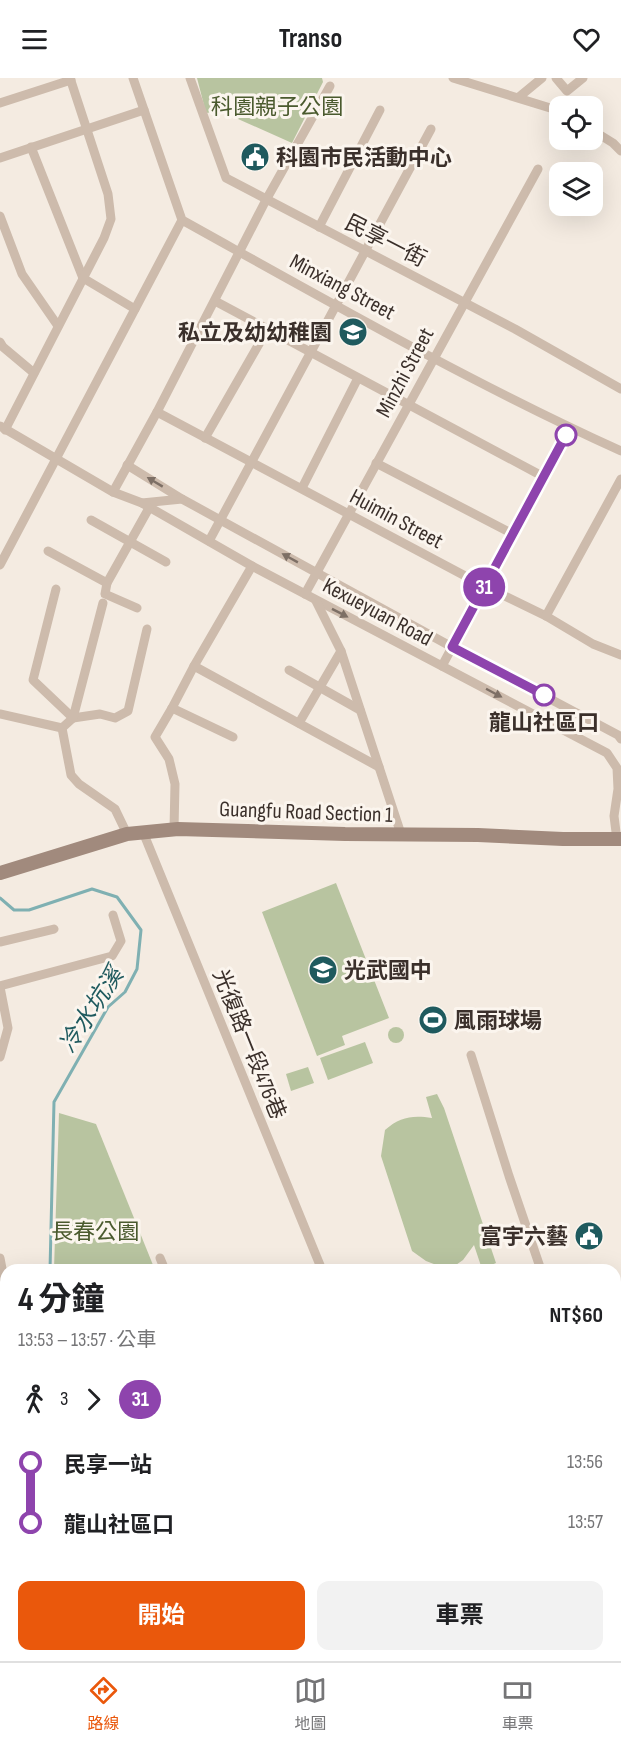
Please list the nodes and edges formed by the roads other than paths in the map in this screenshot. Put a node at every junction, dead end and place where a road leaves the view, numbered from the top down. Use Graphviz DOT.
graph roads {
  1 [pos="133,78"];
  2 [pos="190,78"];
  3 [pos="453,78"];
  4 [pos="542,78"];
  5 [pos="556,78"];
  6 [pos="583,78"];
  7 [pos="71,79"];
  8 [pos="330,86"];
  9 [pos="519,97"];
  10 [pos="0,103"];
  11 [pos="549,107"];
  12 [pos="144,110"];
  13 [pos="380,110"];
  14 [pos="88,128"];
  15 [pos="431,129"];
  16 [pos="603,137"];
  17 [pos="31,147"];
  18 [pos="621,151"];
  19 [pos="0,158"];
  20 [pos="538,170"];
  21 [pos="267,200"];
  22 [pos="0,216"];
  23 [pos="182,220"];
  24 [pos="319,227"];
  25 [pos="239,252"];
  26 [pos="366,252"];
  27 [pos="83,278"];
  28 [pos="215,301"];
  29 [pos="463,303"];
  30 [pos="338,306"];
  31 [pos="135,309"];
  32 [pos="58,326"];
  33 [pos="267,330"];
  34 [pos="0,342"];
  35 [pos="312,353"];
  36 [pos="434,357"];
  37 [pos="34,374"];
  38 [pos="357,378"];
  39 [pos="621,388"];
  40 [pos="409,405"];
  41 [pos="157,412"];
  42 [pos="2,428"];
  43 [pos="570,428"];
  44 [pos="205,438"];
  45 [pos="621,451"];
  46 [pos="55,459"];
  47 [pos="250,463"];
  48 [pos="376,463"];
  49 [pos="127,465"];
  50 [pos="543,477"];
  51 [pos="621,479"];
  52 [pos="302,488"];
  53 [pos="113,492"];
  54 [pos="182,499"];
  55 [pos="146,505"];
  56 [pos="348,514"];
  57 [pos="221,519"];
  58 [pos="92,520"];
  59 [pos="513,534"];
  60 [pos="209,541"];
  61 [pos="130,542"];
  62 [pos="48,551"];
  63 [pos="166,562"];
  64 [pos="0,565"];
  65 [pos="252,566"];
  66 [pos="316,573"];
  67 [pos="107,583"];
  68 [pos="484,586"];
  69 [pos="56,589"];
  70 [pos="305,594"];
  71 [pos="316,601"];
  72 [pos="103,603"];
  73 [pos="137,608"];
  74 [pos="546,616"];
  75 [pos="147,629"];
  76 [pos="452,647"];
  77 [pos="341,651"];
  78 [pos="621,655"];
  79 [pos="194,666"];
  80 [pos="442,666"];
  81 [pos="289,670"];
  82 [pos="320,687"];
  83 [pos="171,708"];
  84 [pos="360,710"];
  85 [pos="0,714"];
  86 [pos="73,718"];
  87 [pos="299,723"];
  88 [pos="62,728"];
  89 [pos="620,736"];
  90 [pos="233,737"];
  91 [pos="379,767"];
  92 [pos="174,829"];
  93 [pos="143,831"];
  94 [pos="127,834"];
  95 [pos="401,834"];
  96 [pos="620,839"];
  97 [pos="0,873"];
  98 [pos="112,915"];
  99 [pos="54,929"];
  100 [pos="0,942"];
  101 [pos="0,987"];
  102 [pos="4,1029"];
  103 [pos="471,1055"];
  104 [pos="0,1057"];
  105 [pos="160,1258"];
  106 [pos="162,1264"];
  107 [pos="320,1264"];
  108 [pos="539,1264"];
  1 -- 12 [label="street"];
  2 -- 21 [label="street, 民享一街"];
  3 -- 9 [label="street"];
  4 -- 9 [label="street"];
  5 -- 6 [label="street"];
  7 -- 10 [label="street"];
  7 -- 14 [label="street"];
  8 -- 21 [label="street"];
  9 -- 11 [label="street"];
  12 -- 14 [label="street"];
  12 -- 23 [label="street"];
  13 -- 24 [label="street"];
  14 -- 17 [label="street"];
  14 -- 27 [label="street"];
  15 -- 26 [label="street"];
  16 -- 18 [label="street"];
  17 -- 19 [label="street"];
  17 -- 27 [label="street"];
  20 -- 29 [label="street, Minzhi Street"];
  21 -- 24 [label="street, 民享一街"];
  21 -- 25 [label="street"];
  22 -- 32 [label="street"];
  23 -- 25 [label="street, Minxiang Street"];
  23 -- 31 [label="street"];
  24 -- 26 [label="street, 民享一街"];
  25 -- 28 [label="street"];
  25 -- 30 [label="street, Minxiang Street"];
  26 -- 29 [label="street, 民享一街"];
  26 -- 30 [label="street"];
  27 -- 31 [label="street"];
  27 -- 32 [label="street"];
  28 -- 33 [label="street"];
  28 -- 41 [label="street"];
  29 -- 36 [label="street, Minzhi Street"];
  29 -- 39 [label="street, 民享一街"];
  30 -- 35 [label="street"];
  30 -- 36 [label="street, Minxiang Street"];
  31 -- 46 [label="street"];
  32 -- 37 [label="street"];
  33 -- 35 [label="street"];
  33 -- 44 [label="street"];
  34 -- 37 [label="street"];
  35 -- 38 [label="street"];
  35 -- 47 [label="street"];
  36 -- 40 [label="street, Minzhi Street"];
  36 -- 43 [label="street, Minxiang Street"];
  37 -- 42 [label="street"];
  38 -- 40 [label="street"];
  38 -- 52 [label="street"];
  40 -- 48 [label="street, Minzhi Street"];
  40 -- 50 [label="street"];
  41 -- 44 [label="street, Huimin Street"];
  41 -- 49 [label="street"];
  42 -- 46 [label="street, Kexueyuan Road"];
  43 -- 45 [label="street, Minxiang Street"];
  43 -- 50 [label="street"];
  44 -- 47 [label="street, Huimin Street"];
  46 -- 53 [label="street, Kexueyuan Road"];
  46 -- 64 [label="street"];
  47 -- 52 [label="street, Huimin Street"];
  47 -- 57 [label="street"];
  48 -- 56 [label="street, Minzhi Street"];
  48 -- 59 [label="street"];
  49 -- 53 [label="street"];
  54 -- 49 [label="street, one-way"];
  50 -- 59 [label="street"];
  51 -- 74 [label="street"];
  52 -- 56 [label="street, Huimin Street"];
  53 -- 55 [label="street, Kexueyuan Road"];
  54 -- 55 [label="street, Kexueyuan Road"];
  54 -- 57 [label="street, Kexueyuan Road"];
  55 -- 60 [label="street, Kexueyuan Road"];
  55 -- 61 [label="street"];
  56 -- 66 [label="street, Minzhi Street"];
  56 -- 68 [label="street, Huimin Street"];
  57 -- 60 [label="street"];
  66 -- 57 [label="street, Kexueyuan Road, one-way"];
  58 -- 61 [label="street"];
  59 -- 68 [label="street"];
  60 -- 65 [label="street, Kexueyuan Road"];
  61 -- 63 [label="street"];
  61 -- 67 [label="street"];
  62 -- 67 [label="street"];
  65 -- 70 [label="street, Kexueyuan Road"];
  65 -- 79 [label="street"];
  66 -- 70 [label="street, Minzhi Street"];
  66 -- 76 [label="street, Kexueyuan Road"];
  67 -- 73 [label="street"];
  68 -- 74 [label="street, Huimin Street"];
  68 -- 76 [label="street"];
  69 -- 86 [label="street"];
  70 -- 71 [label="street, Kexueyuan Road"];
  71 -- 77 [label="street"];
  71 -- 80 [label="street, Kexueyuan Road, one-way"];
  72 -- 86 [label="street"];
  74 -- 78 [label="street, Huimin Street"];
  75 -- 86 [label="street"];
  76 -- 80 [label="street"];
  76 -- 89 [label="street, Kexueyuan Road"];
  77 -- 82 [label="street"];
  77 -- 84 [label="street"];
  79 -- 83 [label="street"];
  79 -- 87 [label="street"];
  80 -- 96 [label="street, Kexueyuan Road, one-way"];
  81 -- 82 [label="street"];
  82 -- 84 [label="street"];
  82 -- 87 [label="street"];
  83 -- 90 [label="street"];
  83 -- 92 [label="street"];
  84 -- 91 [label="street"];
  85 -- 88 [label="street"];
  86 -- 88 [label="street"];
  87 -- 91 [label="street"];
  88 -- 94 [label="street"];
  91 -- 95 [label="street"];
  92 -- 93 [label="main road, Guangfu Road Section 1"];
  92 -- 95 [label="main road, Guangfu Road Section 1"];
  93 -- 94 [label="main road, Guangfu Road Section 1"];
  93 -- 107 [label="street, 光復路一段476巷"];
  94 -- 97 [label="main road, Guangfu Road Section 1"];
  95 -- 96 [label="main road, Guangfu Road Section 1"];
  98 -- 101 [label="street"];
  99 -- 100 [label="street"];
  101 -- 102 [label="street"];
  102 -- 104 [label="street"];
  103 -- 108 [label="street"];
  105 -- 106 [label="street"];
}
